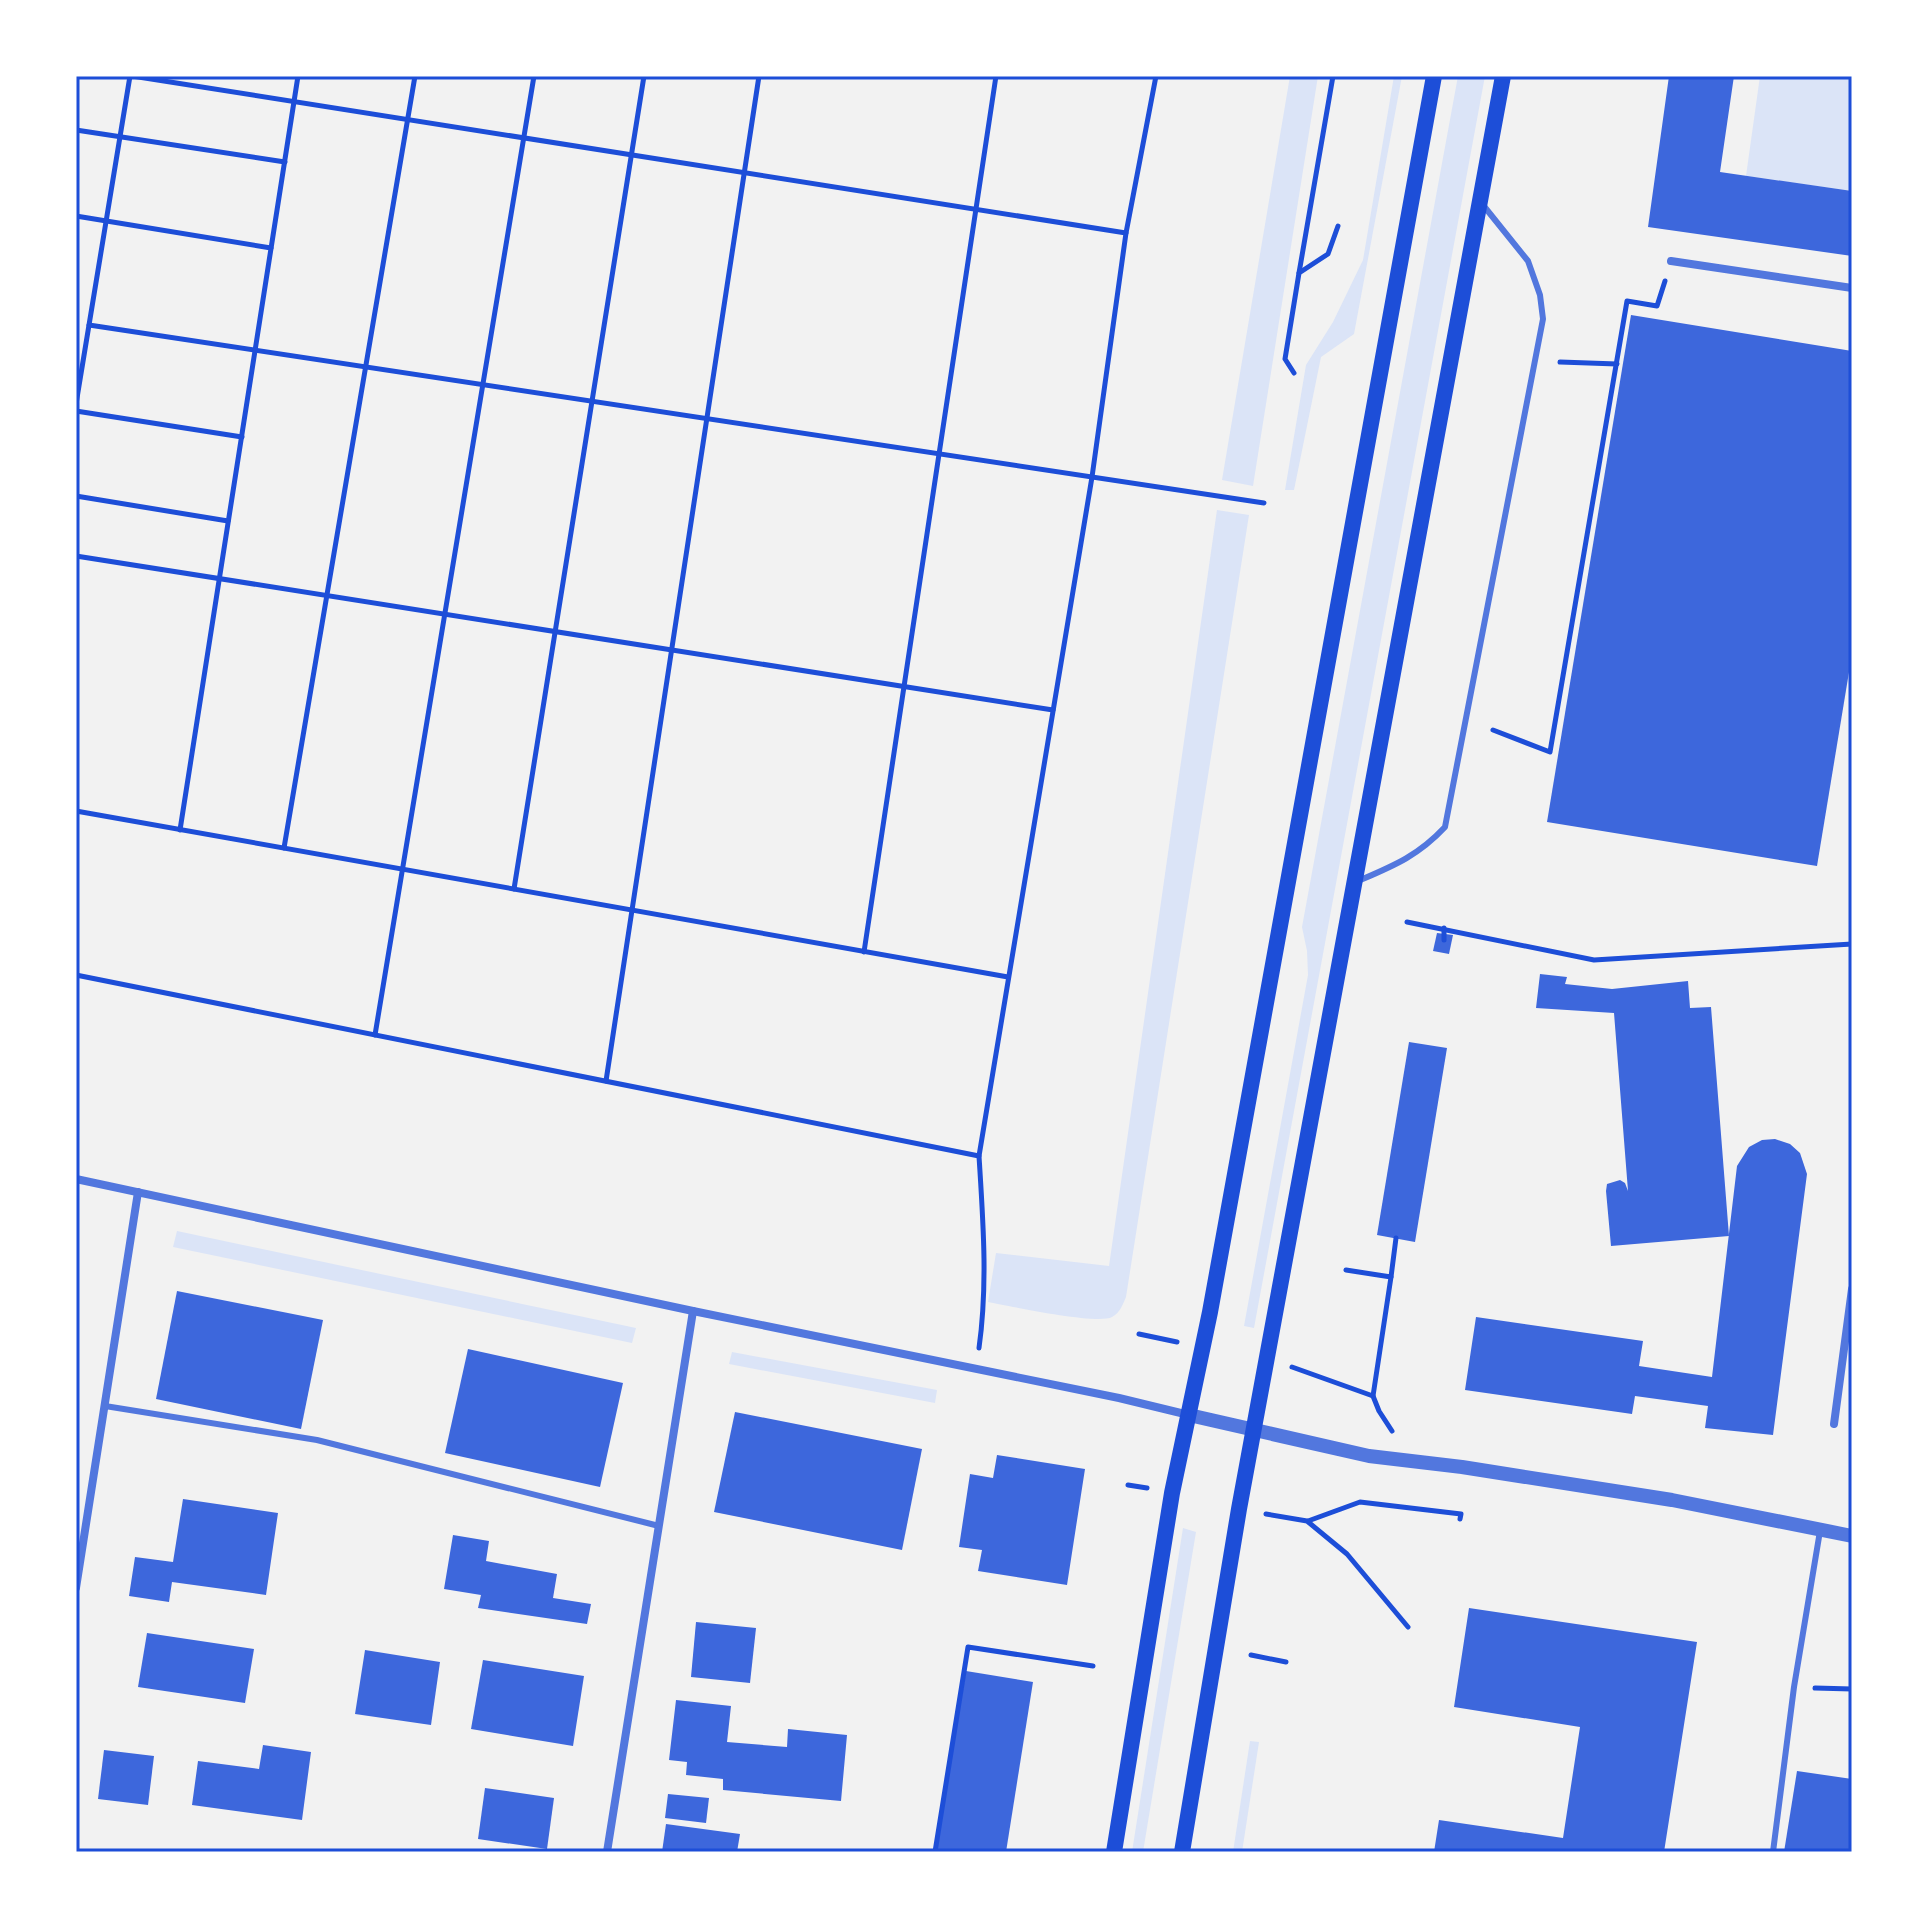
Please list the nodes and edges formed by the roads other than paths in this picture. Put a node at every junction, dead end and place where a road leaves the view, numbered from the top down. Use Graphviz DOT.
graph roads {
  1 [pos="1434,76"];
  2 [pos="1503,76"];
  3 [pos="1480,202"];
  4 [pos="1671,261"];
  5 [pos="1852,288"];
  6 [pos="1354,882"];
  7 [pos="76,1179"];
  8 [pos="138,1192"];
  9 [pos="1852,1289"];
  10 [pos="693,1311"];
  11 [pos="105,1406"];
  12 [pos="1189,1415"];
  13 [pos="1834,1424"];
  14 [pos="1254,1428"];
  15 [pos="659,1526"];
  16 [pos="1820,1531"];
  17 [pos="1852,1536"];
  18 [pos="76,1588"];
  19 [pos="607,1852"];
  20 [pos="1114,1852"];
  21 [pos="1182,1852"];
  22 [pos="1773,1852"];
  1 -- 12 [label="main road"];
  2 -- 3 [label="main road"];
  3 -- 6 [label="main road"];
  3 -- 6 [label="lane"];
  4 -- 5 [label="street"];
  6 -- 14 [label="main road"];
  7 -- 8 [label="street"];
  8 -- 10 [label="street"];
  8 -- 11 [label="street"];
  9 -- 13 [label="street"];
  10 -- 12 [label="street"];
  10 -- 15 [label="street"];
  11 -- 15 [label="lane"];
  11 -- 18 [label="street"];
  12 -- 14 [label="street"];
  12 -- 20 [label="main road"];
  14 -- 16 [label="street"];
  14 -- 21 [label="main road"];
  15 -- 19 [label="street"];
  16 -- 17 [label="street"];
  16 -- 22 [label="lane"];
}
